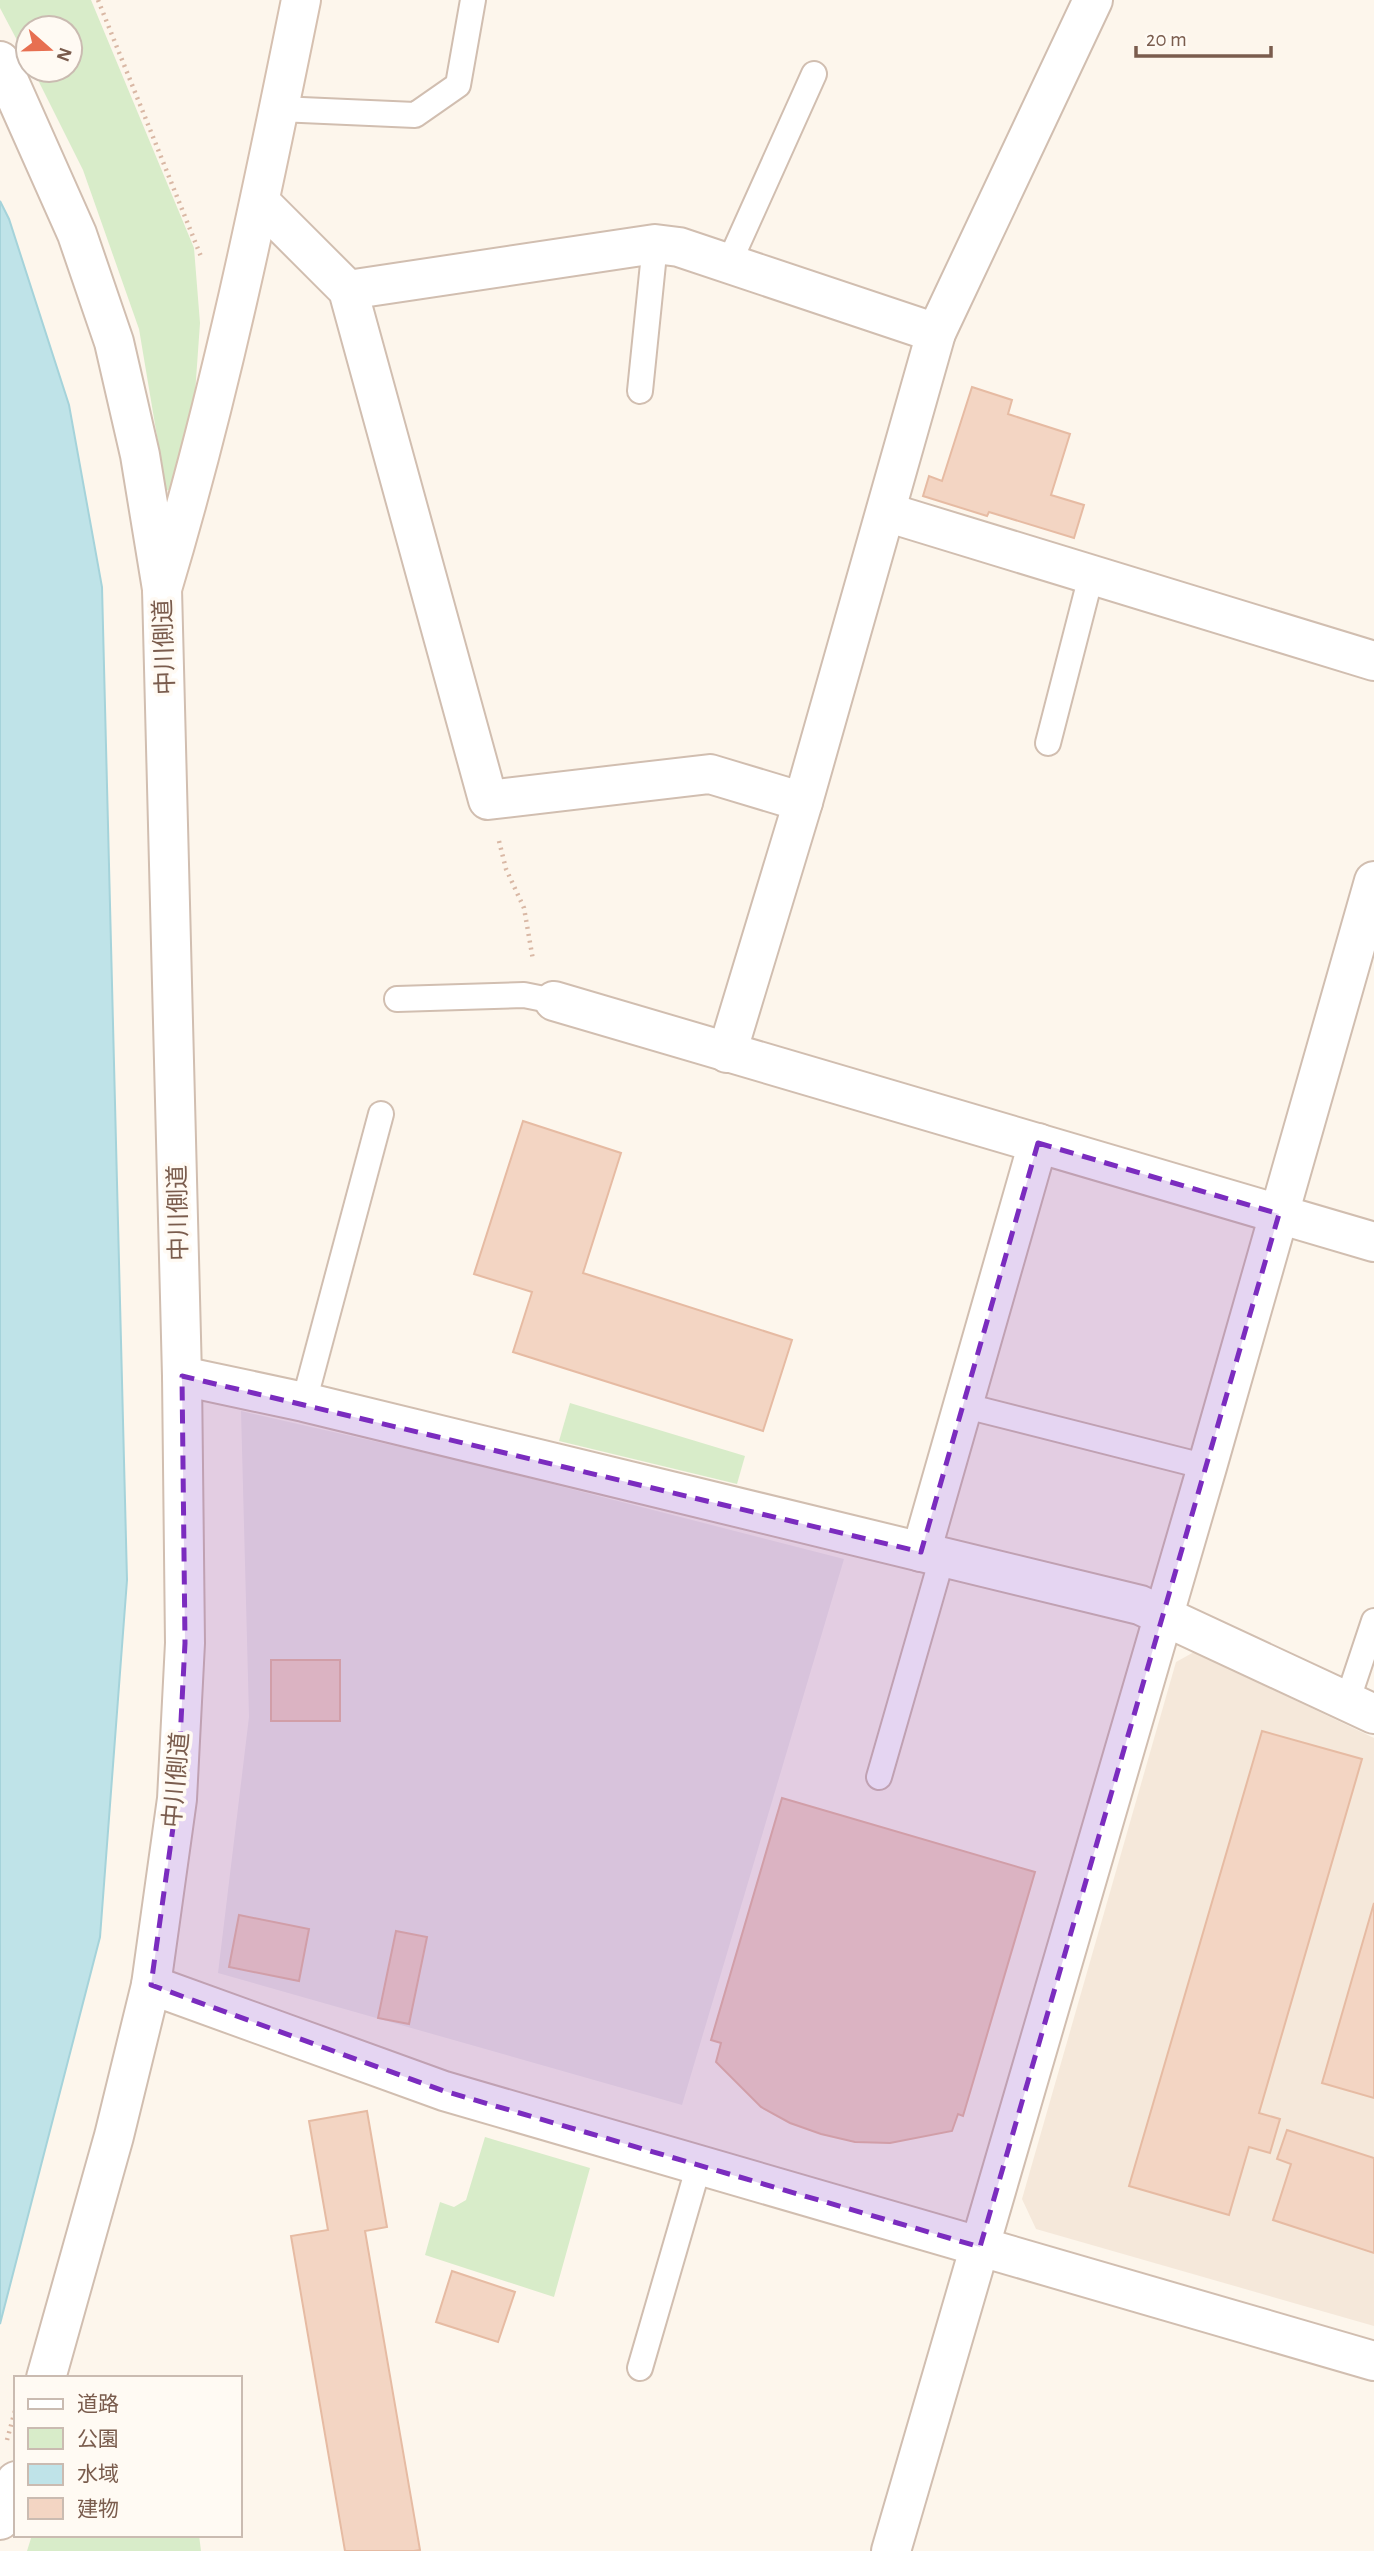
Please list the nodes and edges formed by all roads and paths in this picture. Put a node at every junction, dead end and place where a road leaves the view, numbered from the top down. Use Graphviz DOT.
graph roads {
  1 [pos="98,0"];
  2 [pos="301,0"];
  3 [pos="472,0"];
  4 [pos="1093,0"];
  5 [pos="0,61"];
  6 [pos="814,74"];
  7 [pos="279,109"];
  8 [pos="261,203"];
  9 [pos="654,244"];
  10 [pos="729,263"];
  11 [pos="207,267"];
  12 [pos="348,290"];
  13 [pos="936,333"];
  14 [pos="640,391"];
  15 [pos="886,512"];
  16 [pos="1091,576"];
  17 [pos="162,589"];
  18 [pos="1374,661"];
  19 [pos="1048,743"];
  20 [pos="488,800"];
  21 [pos="803,802"];
  22 [pos="1374,881"];
  23 [pos="397,999"];
  24 [pos="548,999"];
  25 [pos="727,1053"];
  26 [pos="381,1114"];
  27 [pos="1038,1143"];
  28 [pos="1279,1214"];
  29 [pos="1374,1242"];
  30 [pos="182,1376"];
  31 [pos="304,1402"];
  32 [pos="962,1405"];
  33 [pos="1206,1468"];
  34 [pos="931,1555"];
  35 [pos="1162,1616"];
  36 [pos="1374,1620"];
  37 [pos="1360,1708"];
  38 [pos="879,1777"];
  39 [pos="151,1984"];
  40 [pos="699,2165"];
  41 [pos="980,2247"];
  42 [pos="1374,2361"];
  43 [pos="640,2368"];
  44 [pos="47,2376"];
  45 [pos="14,2424"];
  46 [pos="9,2465"];
  47 [pos="0,2520"];
  48 [pos="891,2551"];
  1 -- 11 [label="path"];
  2 -- 7 [label="street"];
  3 -- 7 [label="lane"];
  4 -- 13 [label="street"];
  5 -- 17 [label="street, 中川側道"];
  6 -- 10 [label="lane"];
  7 -- 8 [label="street"];
  8 -- 12 [label="street"];
  8 -- 17 [label="street"];
  9 -- 10 [label="street"];
  9 -- 12 [label="street"];
  9 -- 14 [label="lane"];
  10 -- 13 [label="street"];
  12 -- 20 [label="street"];
  13 -- 15 [label="street"];
  15 -- 16 [label="street"];
  15 -- 21 [label="street"];
  16 -- 18 [label="street"];
  16 -- 19 [label="lane"];
  17 -- 30 [label="street, 中川側道"];
  20 -- 21 [label="street"];
  20 -- 24 [label="path"];
  21 -- 25 [label="street"];
  22 -- 28 [label="street"];
  23 -- 24 [label="lane"];
  24 -- 25 [label="street"];
  25 -- 27 [label="street"];
  26 -- 31 [label="lane"];
  27 -- 28 [label="street"];
  27 -- 32 [label="street"];
  28 -- 29 [label="street"];
  28 -- 33 [label="street"];
  30 -- 31 [label="street"];
  30 -- 39 [label="street, 中川側道"];
  31 -- 34 [label="street"];
  32 -- 33 [label="lane"];
  32 -- 34 [label="street"];
  33 -- 35 [label="street"];
  34 -- 35 [label="street"];
  34 -- 38 [label="lane"];
  35 -- 37 [label="street"];
  35 -- 41 [label="street"];
  36 -- 37 [label="lane"];
  39 -- 40 [label="street"];
  39 -- 44 [label="street, 中川側道"];
  40 -- 41 [label="street"];
  40 -- 43 [label="lane"];
  41 -- 42 [label="street"];
  41 -- 48 [label="street"];
  45 -- 46 [label="path"];
  46 -- 47 [label="street"];
}
